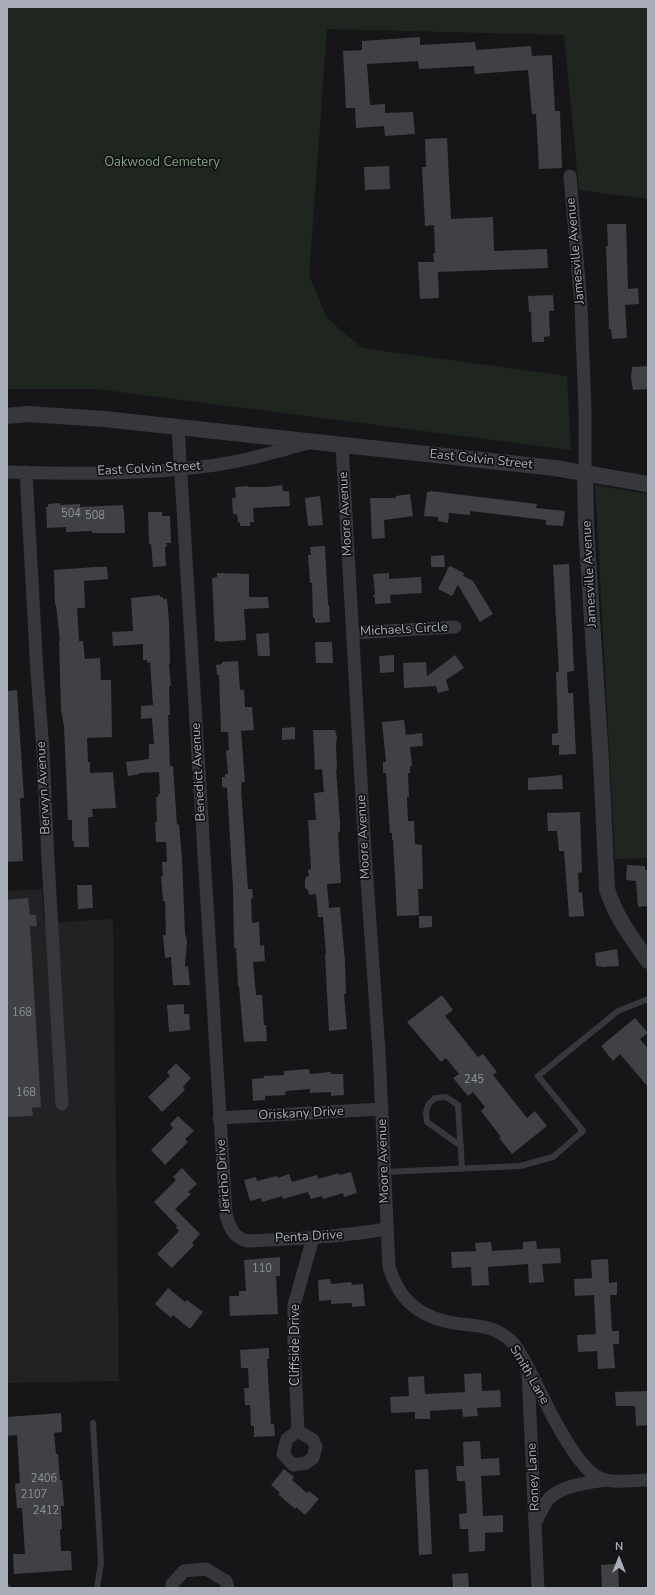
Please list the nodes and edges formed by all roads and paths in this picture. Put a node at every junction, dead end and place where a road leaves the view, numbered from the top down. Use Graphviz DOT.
graph roads {
  1 [pos="570,176"];
  2 [pos="7,416"];
  3 [pos="178,426"];
  4 [pos="313,441"];
  5 [pos="342,445"];
  6 [pos="180,470"];
  7 [pos="7,472"];
  8 [pos="26,472"];
  9 [pos="586,472"];
  10 [pos="648,484"];
  11 [pos="455,627"];
  12 [pos="353,633"];
  13 [pos="648,961"];
  14 [pos="648,999"];
  15 [pos="62,1104"];
  16 [pos="382,1109"];
  17 [pos="220,1118"];
  18 [pos="461,1146"];
  19 [pos="462,1169"];
  20 [pos="384,1172"];
  21 [pos="386,1229"];
  22 [pos="233,1233"];
  23 [pos="313,1238"];
  24 [pos="527,1367"];
  25 [pos="93,1423"];
  26 [pos="298,1431"];
  27 [pos="606,1480"];
  28 [pos="648,1480"];
  29 [pos="536,1521"];
  30 [pos="97,1588"];
  31 [pos="172,1588"];
  32 [pos="228,1588"];
  33 [pos="538,1588"];
  1 -- 9 [label="street, Jamesville Avenue"];
  2 -- 3 [label="street, East Colvin Street"];
  3 -- 4 [label="street, East Colvin Street"];
  3 -- 6 [label="street, Benedict Avenue"];
  4 -- 5 [label="street, East Colvin Street"];
  4 -- 6 [label="street, East Colvin Street"];
  5 -- 9 [label="street, East Colvin Street"];
  5 -- 12 [label="street, Moore Avenue"];
  6 -- 8 [label="street, East Colvin Street"];
  6 -- 17 [label="street, Benedict Avenue"];
  7 -- 8 [label="street, East Colvin Street"];
  8 -- 15 [label="street, Berwyn Avenue"];
  9 -- 10 [label="street, East Colvin Street"];
  9 -- 13 [label="street, Jamesville Avenue"];
  11 -- 12 [label="street, Michaels Circle"];
  12 -- 16 [label="street, Moore Avenue"];
  14 -- 19 [label="lane"];
  16 -- 17 [label="street, Oriskany Drive"];
  16 -- 20 [label="street, Moore Avenue"];
  17 -- 22 [label="street, Jericho Drive"];
  18 -- 18 [label="lane"];
  18 -- 19 [label="lane"];
  19 -- 20 [label="lane"];
  20 -- 21 [label="street, Moore Avenue"];
  21 -- 23 [label="street, Penta Drive"];
  21 -- 24 [label="street, Smith Lane"];
  22 -- 23 [label="street, Penta Drive"];
  23 -- 26 [label="street, Cliffside Drive"];
  24 -- 27 [label="street, Smith Lane"];
  24 -- 29 [label="street, Roney Lane"];
  25 -- 30 [label="lane"];
  27 -- 28 [label="street, Smith Lane"];
  27 -- 29 [label="street, Smith Lane"];
  29 -- 33 [label="street, Roney Lane"];
  31 -- 32 [label="street"];
}
